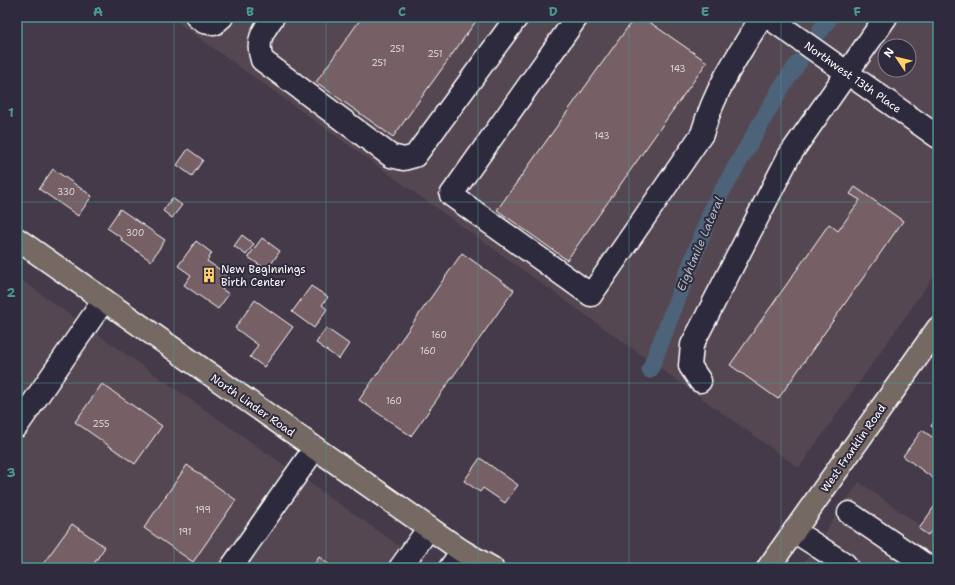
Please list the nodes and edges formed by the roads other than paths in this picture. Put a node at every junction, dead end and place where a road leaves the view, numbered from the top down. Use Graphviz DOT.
graph roads {
  1 [pos="197,17"];
  2 [pos="222,17"];
  3 [pos="273,17"];
  4 [pos="517,17"];
  5 [pos="577,17"];
  6 [pos="762,17"];
  7 [pos="768,17"];
  8 [pos="886,17"];
  9 [pos="847,73"];
  10 [pos="938,137"];
  11 [pos="17,238"];
  12 [pos="104,300"];
  13 [pos="938,328"];
  14 [pos="700,381"];
  15 [pos="17,426"];
  16 [pos="315,448"];
  17 [pos="849,513"];
  18 [pos="429,528"];
  19 [pos="794,531"];
  20 [pos="456,559"];
  21 [pos="231,568"];
  22 [pos="400,568"];
  23 [pos="492,568"];
  24 [pos="768,568"];
  25 [pos="847,568"];
  26 [pos="930,568"];
  1 -- 2 [label="street"];
  3 -- 4 [label="street"];
  5 -- 6 [label="street"];
  7 -- 9 [label="street, Northwest 13th Place"];
  8 -- 9 [label="street"];
  9 -- 10 [label="street, Northwest 13th Place"];
  9 -- 14 [label="street"];
  11 -- 12 [label="main road, North Linder Road"];
  12 -- 15 [label="street"];
  12 -- 16 [label="main road, North Linder Road"];
  13 -- 19 [label="main road, West Franklin Road"];
  16 -- 18 [label="main road, North Linder Road"];
  16 -- 21 [label="street"];
  17 -- 26 [label="street"];
  18 -- 20 [label="main road, North Linder Road"];
  18 -- 22 [label="street"];
  19 -- 24 [label="main road, West Franklin Road"];
  19 -- 25 [label="street"];
  20 -- 23 [label="main road, North Linder Road"];
}
